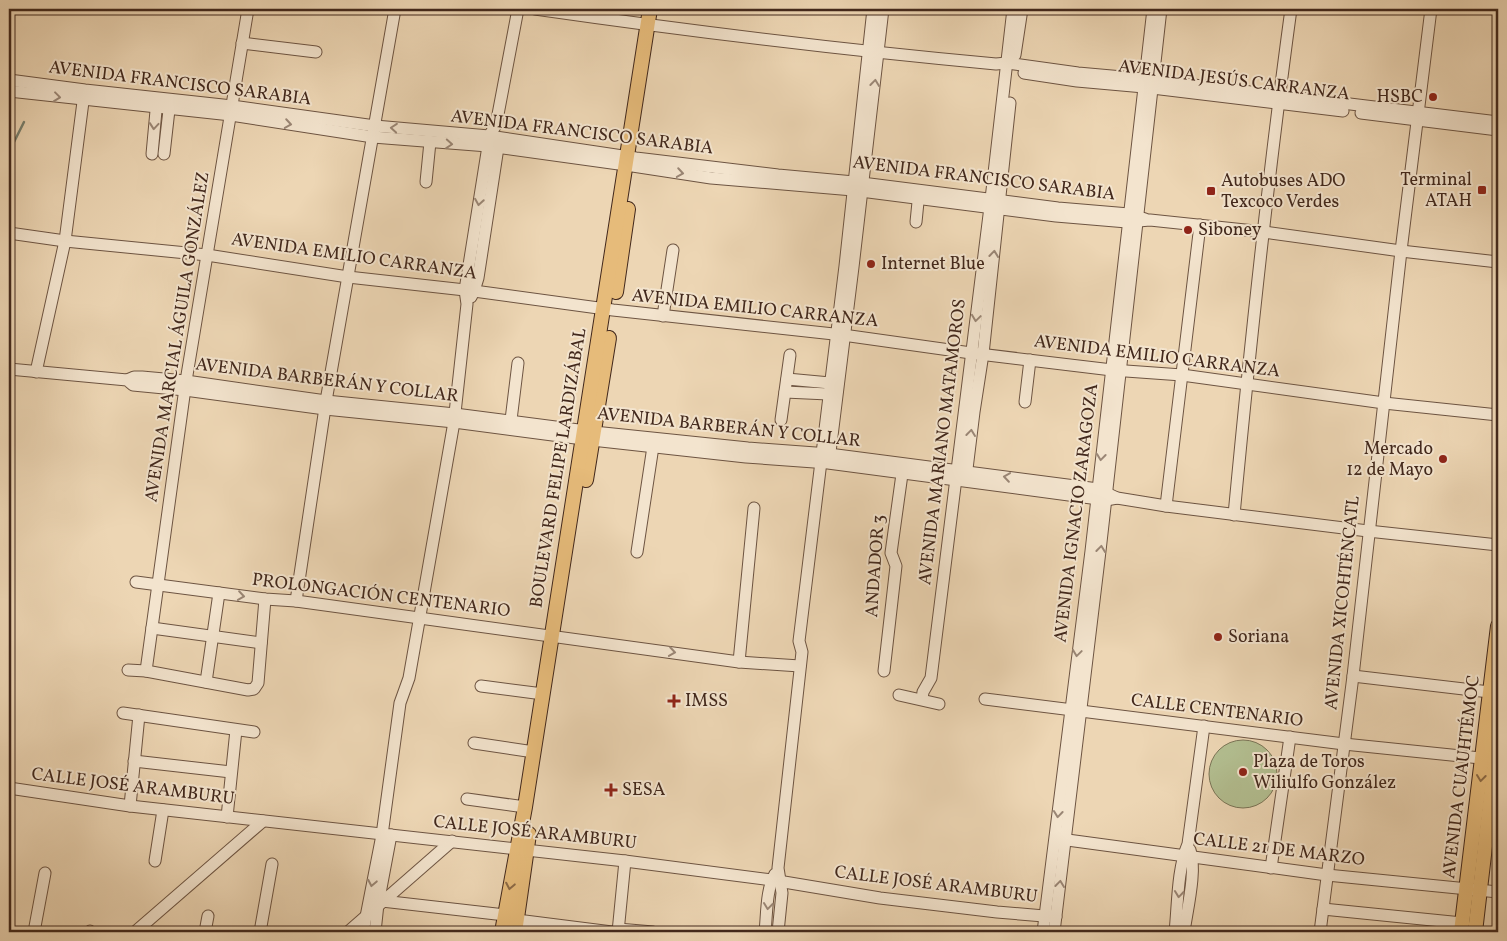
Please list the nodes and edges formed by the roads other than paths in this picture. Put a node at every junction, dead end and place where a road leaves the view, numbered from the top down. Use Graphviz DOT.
graph roads {
  1 [pos="248,9"];
  2 [pos="395,9"];
  3 [pos="518,9"];
  4 [pos="535,9"];
  5 [pos="650,9"];
  6 [pos="659,9"];
  7 [pos="873,9"];
  8 [pos="883,9"];
  9 [pos="1013,9"];
  10 [pos="1022,9"];
  11 [pos="1291,9"];
  12 [pos="1432,9"];
  13 [pos="1157,12"];
  14 [pos="652,26"];
  15 [pos="242,43"];
  16 [pos="316,52"];
  17 [pos="873,52"];
  18 [pos="1007,66"];
  19 [pos="9,80"];
  20 [pos="1149,83"];
  21 [pos="9,91"];
  22 [pos="84,95"];
  23 [pos="1279,99"];
  24 [pos="157,102"];
  25 [pos="170,103"];
  26 [pos="232,110"];
  27 [pos="1418,117"];
  28 [pos="1498,122"];
  29 [pos="1498,130"];
  30 [pos="374,131"];
  31 [pos="430,142"];
  32 [pos="493,142"];
  33 [pos="631,161"];
  34 [pos="426,182"];
  35 [pos="858,187"];
  36 [pos="919,195"];
  37 [pos="995,204"];
  38 [pos="1132,218"];
  39 [pos="916,222"];
  40 [pos="1200,226"];
  41 [pos="1264,232"];
  42 [pos="9,233"];
  43 [pos="65,241"];
  44 [pos="673,250"];
  45 [pos="1401,251"];
  46 [pos="207,255"];
  47 [pos="1498,262"];
  48 [pos="348,277"];
  49 [pos="986,280"];
  50 [pos="470,291"];
  51 [pos="608,310"];
  52 [pos="664,316"];
  53 [pos="839,335"];
  54 [pos="971,353"];
  55 [pos="983,354"];
  56 [pos="790,355"];
  57 [pos="1030,360"];
  58 [pos="518,363"];
  59 [pos="9,369"];
  60 [pos="1116,370"];
  61 [pos="36,372"];
  62 [pos="1182,375"];
  63 [pos="786,379"];
  64 [pos="1246,384"];
  65 [pos="186,385"];
  66 [pos="829,388"];
  67 [pos="785,392"];
  68 [pos="1025,402"];
  69 [pos="1384,403"];
  70 [pos="326,405"];
  71 [pos="969,411"];
  72 [pos="1498,415"];
  73 [pos="455,418"];
  74 [pos="781,420"];
  75 [pos="510,425"];
  76 [pos="588,435"];
  77 [pos="654,442"];
  78 [pos="825,458"];
  79 [pos="903,469"];
  80 [pos="961,476"];
  81 [pos="1105,496"];
  82 [pos="1166,506"];
  83 [pos="754,508"];
  84 [pos="1234,515"];
  85 [pos="1368,532"];
  86 [pos="1498,545"];
  87 [pos="637,552"];
  88 [pos="136,582"];
  89 [pos="158,584"];
  90 [pos="218,593"];
  91 [pos="265,600"];
  92 [pos="296,601"];
  93 [pos="419,618"];
  94 [pos="1498,626"];
  95 [pos="152,628"];
  96 [pos="211,636"];
  97 [pos="556,636"];
  98 [pos="261,643"];
  99 [pos="739,662"];
  100 [pos="800,666"];
  101 [pos="128,670"];
  102 [pos="146,671"];
  103 [pos="884,671"];
  104 [pos="1353,676"];
  105 [pos="206,682"];
  106 [pos="481,686"];
  107 [pos="1495,692"];
  108 [pos="543,694"];
  109 [pos="899,695"];
  110 [pos="922,699"];
  111 [pos="985,699"];
  112 [pos="939,704"];
  113 [pos="1075,711"];
  114 [pos="124,713"];
  115 [pos="138,716"];
  116 [pos="1204,726"];
  117 [pos="236,730"];
  118 [pos="254,732"];
  119 [pos="1498,736"];
  120 [pos="1290,737"];
  121 [pos="474,743"];
  122 [pos="1344,744"];
  123 [pos="538,745"];
  124 [pos="1492,759"];
  125 [pos="134,761"];
  126 [pos="231,772"];
  127 [pos="9,788"];
  128 [pos="467,799"];
  129 [pos="130,806"];
  130 [pos="525,807"];
  131 [pos="163,810"];
  132 [pos="228,817"];
  133 [pos="263,821"];
  134 [pos="386,835"];
  135 [pos="1061,840"];
  136 [pos="452,841"];
  137 [pos="522,849"];
  138 [pos="1188,856"];
  139 [pos="154,861"];
  140 [pos="624,861"];
  141 [pos="272,864"];
  142 [pos="1271,868"];
  143 [pos="45,873"];
  144 [pos="1327,875"];
  145 [pos="776,880"];
  146 [pos="1474,888"];
  147 [pos="1498,892"];
  148 [pos="380,902"];
  149 [pos="1323,909"];
  150 [pos="208,916"];
  151 [pos="366,916"];
  152 [pos="1051,916"];
  153 [pos="512,922"];
  154 [pos="1462,928"];
  155 [pos="616,931"];
  156 [pos="34,932"];
  157 [pos="136,932"];
  158 [pos="205,932"];
  159 [pos="260,932"];
  160 [pos="348,932"];
  161 [pos="364,932"];
  162 [pos="375,932"];
  163 [pos="502,932"];
  164 [pos="653,932"];
  165 [pos="765,932"];
  166 [pos="778,932"];
  167 [pos="1043,932"];
  168 [pos="1054,932"];
  169 [pos="1175,932"];
  170 [pos="1184,932"];
  171 [pos="1320,932"];
  172 [pos="1475,932"];
  1 -- 15 [label="street, AVENIDA MARCIAL ÁGUILA GONZÁLEZ"];
  2 -- 30 [label="street"];
  3 -- 32 [label="street"];
  4 -- 14 [label="street, AVENIDA JESÚS CARRANZA"];
  5 -- 14 [label="main road, BOULEVARD FELIPE LARDIZÁBAL"];
  6 -- 14 [label="main road, BOULEVARD FELIPE LARDIZÁBAL"];
  7 -- 17 [label="street"];
  8 -- 17 [label="street"];
  9 -- 18 [label="street, AVENIDA MARIANO MATAMOROS"];
  10 -- 18 [label="street, AVENIDA MARIANO MATAMOROS"];
  11 -- 23 [label="street"];
  12 -- 27 [label="street, AVENIDA XICOHTÉNCATL"];
  13 -- 20 [label="street, AVENIDA IGNACIO ZARAGOZA"];
  14 -- 17 [label="street, AVENIDA JESÚS CARRANZA"];
  14 -- 33 [label="main road, BOULEVARD FELIPE LARDIZÁBAL"];
  15 -- 16 [label="street"];
  15 -- 26 [label="street, AVENIDA MARCIAL ÁGUILA GONZÁLEZ"];
  17 -- 18 [label="street, AVENIDA JESÚS CARRANZA"];
  17 -- 35 [label="street"];
  18 -- 20 [label="street, AVENIDA JESÚS CARRANZA"];
  18 -- 37 [label="street, AVENIDA MARIANO MATAMOROS"];
  19 -- 22 [label="street, AVENIDA FRANCISCO SARABIA"];
  20 -- 23 [label="street, AVENIDA JESÚS CARRANZA"];
  20 -- 38 [label="street, AVENIDA IGNACIO ZARAGOZA"];
  21 -- 22 [label="street, AVENIDA FRANCISCO SARABIA, one-way"];
  22 -- 24 [label="street, AVENIDA FRANCISCO SARABIA"];
  22 -- 43 [label="street"];
  23 -- 27 [label="street, AVENIDA JESÚS CARRANZA"];
  23 -- 41 [label="street"];
  24 -- 25 [label="street, AVENIDA FRANCISCO SARABIA"];
  24 -- 25 [label="street, one-way"];
  25 -- 26 [label="street, AVENIDA FRANCISCO SARABIA"];
  26 -- 30 [label="street, AVENIDA FRANCISCO SARABIA"];
  26 -- 46 [label="street, AVENIDA MARCIAL ÁGUILA GONZÁLEZ"];
  27 -- 28 [label="street, AVENIDA JESÚS CARRANZA"];
  27 -- 29 [label="street, AVENIDA JESÚS CARRANZA"];
  27 -- 45 [label="street, AVENIDA XICOHTÉNCATL"];
  30 -- 31 [label="street, AVENIDA FRANCISCO SARABIA"];
  32 -- 30 [label="street, AVENIDA FRANCISCO SARABIA, one-way"];
  30 -- 48 [label="street"];
  31 -- 32 [label="street, AVENIDA FRANCISCO SARABIA, one-way"];
  31 -- 34 [label="street"];
  32 -- 33 [label="street, AVENIDA FRANCISCO SARABIA"];
  32 -- 50 [label="street"];
  33 -- 35 [label="street, AVENIDA FRANCISCO SARABIA"];
  33 -- 51 [label="main road, BOULEVARD FELIPE LARDIZÁBAL"];
  35 -- 36 [label="street, AVENIDA FRANCISCO SARABIA"];
  35 -- 53 [label="street"];
  36 -- 37 [label="street, AVENIDA FRANCISCO SARABIA"];
  36 -- 39 [label="street"];
  37 -- 38 [label="street, AVENIDA FRANCISCO SARABIA"];
  37 -- 49 [label="street, AVENIDA MARIANO MATAMOROS"];
  38 -- 40 [label="street, AVENIDA FRANCISCO SARABIA"];
  38 -- 60 [label="street, AVENIDA IGNACIO ZARAGOZA"];
  40 -- 41 [label="street, AVENIDA FRANCISCO SARABIA"];
  40 -- 62 [label="street"];
  41 -- 45 [label="street, AVENIDA FRANCISCO SARABIA"];
  41 -- 64 [label="street"];
  42 -- 43 [label="street, AVENIDA EMILIO CARRANZA"];
  43 -- 46 [label="street, AVENIDA EMILIO CARRANZA"];
  43 -- 61 [label="street"];
  44 -- 52 [label="street"];
  45 -- 47 [label="street, AVENIDA FRANCISCO SARABIA"];
  45 -- 69 [label="street, AVENIDA XICOHTÉNCATL"];
  46 -- 48 [label="street, AVENIDA EMILIO CARRANZA"];
  46 -- 65 [label="street, AVENIDA MARCIAL ÁGUILA GONZÁLEZ"];
  48 -- 50 [label="street, AVENIDA EMILIO CARRANZA"];
  48 -- 70 [label="street"];
  49 -- 54 [label="street, AVENIDA MARIANO MATAMOROS, one-way"];
  49 -- 55 [label="street, AVENIDA MARIANO MATAMOROS"];
  50 -- 51 [label="street, AVENIDA EMILIO CARRANZA"];
  50 -- 73 [label="street"];
  51 -- 52 [label="street, AVENIDA EMILIO CARRANZA"];
  51 -- 76 [label="main road, BOULEVARD FELIPE LARDIZÁBAL"];
  52 -- 53 [label="street, AVENIDA EMILIO CARRANZA"];
  53 -- 54 [label="street, AVENIDA EMILIO CARRANZA"];
  53 -- 66 [label="street"];
  53 -- 78 [label="street"];
  54 -- 55 [label="street, AVENIDA EMILIO CARRANZA"];
  54 -- 71 [label="street, AVENIDA MARIANO MATAMOROS"];
  55 -- 57 [label="street, AVENIDA EMILIO CARRANZA"];
  55 -- 71 [label="street, AVENIDA MARIANO MATAMOROS"];
  56 -- 63 [label="street"];
  57 -- 60 [label="street, AVENIDA EMILIO CARRANZA"];
  57 -- 68 [label="street"];
  58 -- 75 [label="street"];
  59 -- 61 [label="street, AVENIDA BARBERÁN Y COLLAR"];
  60 -- 62 [label="street, AVENIDA EMILIO CARRANZA"];
  60 -- 81 [label="street, AVENIDA IGNACIO ZARAGOZA"];
  61 -- 65 [label="street, AVENIDA BARBERÁN Y COLLAR"];
  62 -- 64 [label="street, AVENIDA EMILIO CARRANZA"];
  62 -- 82 [label="street"];
  63 -- 66 [label="street"];
  63 -- 67 [label="street"];
  64 -- 69 [label="street, AVENIDA EMILIO CARRANZA"];
  64 -- 84 [label="street"];
  65 -- 70 [label="street, AVENIDA BARBERÁN Y COLLAR"];
  65 -- 89 [label="street, AVENIDA MARCIAL ÁGUILA GONZÁLEZ"];
  66 -- 67 [label="street"];
  66 -- 78 [label="street"];
  67 -- 74 [label="street"];
  69 -- 72 [label="street, AVENIDA EMILIO CARRANZA"];
  69 -- 85 [label="street, AVENIDA XICOHTÉNCATL"];
  70 -- 73 [label="street, AVENIDA BARBERÁN Y COLLAR"];
  70 -- 92 [label="street"];
  71 -- 80 [label="street, AVENIDA MARIANO MATAMOROS"];
  73 -- 75 [label="street, AVENIDA BARBERÁN Y COLLAR"];
  73 -- 93 [label="street"];
  75 -- 76 [label="street, AVENIDA BARBERÁN Y COLLAR"];
  76 -- 77 [label="street, AVENIDA BARBERÁN Y COLLAR"];
  76 -- 97 [label="main road, BOULEVARD FELIPE LARDIZÁBAL"];
  77 -- 78 [label="street, AVENIDA BARBERÁN Y COLLAR"];
  77 -- 87 [label="street"];
  78 -- 79 [label="street, AVENIDA BARBERÁN Y COLLAR"];
  78 -- 100 [label="street"];
  79 -- 80 [label="street, AVENIDA BARBERÁN Y COLLAR"];
  79 -- 103 [label="street, ANDADOR 3"];
  80 -- 81 [label="street, AVENIDA BARBERÁN Y COLLAR"];
  80 -- 110 [label="street, AVENIDA MARIANO MATAMOROS"];
  81 -- 82 [label="street, AVENIDA BARBERÁN Y COLLAR"];
  81 -- 113 [label="street, AVENIDA IGNACIO ZARAGOZA"];
  82 -- 84 [label="street, AVENIDA BARBERÁN Y COLLAR"];
  83 -- 99 [label="street"];
  84 -- 85 [label="street, AVENIDA BARBERÁN Y COLLAR"];
  85 -- 86 [label="street, AVENIDA BARBERÁN Y COLLAR"];
  85 -- 104 [label="street, AVENIDA XICOHTÉNCATL"];
  88 -- 89 [label="street, PROLONGACIÓN CENTENARIO"];
  89 -- 90 [label="street, PROLONGACIÓN CENTENARIO"];
  89 -- 95 [label="street, AVENIDA MARCIAL ÁGUILA GONZÁLEZ"];
  90 -- 91 [label="street, PROLONGACIÓN CENTENARIO, one-way"];
  90 -- 96 [label="street"];
  91 -- 92 [label="street, PROLONGACIÓN CENTENARIO"];
  91 -- 98 [label="street"];
  92 -- 93 [label="street, PROLONGACIÓN CENTENARIO"];
  93 -- 97 [label="street, PROLONGACIÓN CENTENARIO"];
  93 -- 134 [label="street"];
  94 -- 107 [label="main road, AVENIDA CUAUHTÉMOC"];
  95 -- 96 [label="street"];
  95 -- 102 [label="street, AVENIDA MARCIAL ÁGUILA GONZÁLEZ"];
  96 -- 98 [label="street"];
  96 -- 105 [label="street"];
  97 -- 99 [label="street, PROLONGACIÓN CENTENARIO, one-way"];
  97 -- 108 [label="main road, BOULEVARD FELIPE LARDIZÁBAL"];
  97 -- 123 [label="main road, BOULEVARD FELIPE LARDIZÁBAL"];
  98 -- 105 [label="street"];
  99 -- 100 [label="street, PROLONGACIÓN CENTENARIO"];
  100 -- 145 [label="street"];
  101 -- 102 [label="street"];
  102 -- 105 [label="street"];
  104 -- 107 [label="street"];
  104 -- 122 [label="street, AVENIDA XICOHTÉNCATL"];
  106 -- 108 [label="street"];
  107 -- 124 [label="main road, AVENIDA CUAUHTÉMOC"];
  108 -- 123 [label="main road, BOULEVARD FELIPE LARDIZÁBAL"];
  109 -- 110 [label="street"];
  110 -- 112 [label="street"];
  111 -- 113 [label="street, CALLE CENTENARIO"];
  113 -- 116 [label="street, CALLE CENTENARIO"];
  113 -- 135 [label="street, AVENIDA IGNACIO ZARAGOZA"];
  114 -- 115 [label="street"];
  115 -- 117 [label="street"];
  115 -- 125 [label="street"];
  116 -- 120 [label="street, CALLE CENTENARIO"];
  116 -- 138 [label="street"];
  117 -- 118 [label="street"];
  117 -- 126 [label="street"];
  119 -- 124 [label="main road, AVENIDA CUAUHTÉMOC"];
  120 -- 122 [label="street, CALLE CENTENARIO"];
  120 -- 142 [label="street"];
  121 -- 123 [label="street"];
  122 -- 124 [label="street, CALLE CENTENARIO"];
  122 -- 144 [label="street, AVENIDA XICOHTÉNCATL"];
  123 -- 130 [label="main road, BOULEVARD FELIPE LARDIZÁBAL"];
  123 -- 137 [label="main road, BOULEVARD FELIPE LARDIZÁBAL"];
  124 -- 146 [label="main road, AVENIDA CUAUHTÉMOC"];
  125 -- 126 [label="street"];
  125 -- 129 [label="street"];
  126 -- 132 [label="street"];
  127 -- 129 [label="street, CALLE JOSÉ ARAMBURU"];
  128 -- 130 [label="street"];
  129 -- 131 [label="street, CALLE JOSÉ ARAMBURU"];
  130 -- 137 [label="main road, BOULEVARD FELIPE LARDIZÁBAL"];
  131 -- 132 [label="street, CALLE JOSÉ ARAMBURU"];
  131 -- 139 [label="street"];
  132 -- 133 [label="street, CALLE JOSÉ ARAMBURU"];
  133 -- 134 [label="street, CALLE JOSÉ ARAMBURU"];
  133 -- 157 [label="street"];
  134 -- 136 [label="street, CALLE JOSÉ ARAMBURU"];
  134 -- 148 [label="street"];
  134 -- 151 [label="street, one-way"];
  135 -- 138 [label="street, CALLE 21 DE MARZO"];
  135 -- 152 [label="street, AVENIDA IGNACIO ZARAGOZA"];
  136 -- 137 [label="street, CALLE JOSÉ ARAMBURU"];
  136 -- 148 [label="street"];
  137 -- 140 [label="street, CALLE JOSÉ ARAMBURU"];
  137 -- 153 [label="main road, BOULEVARD FELIPE LARDIZÁBAL"];
  138 -- 142 [label="street, CALLE 21 DE MARZO"];
  138 -- 169 [label="street, one-way"];
  138 -- 170 [label="street"];
  140 -- 145 [label="street, CALLE JOSÉ ARAMBURU"];
  140 -- 155 [label="street"];
  141 -- 159 [label="street"];
  142 -- 144 [label="street, CALLE 21 DE MARZO"];
  143 -- 156 [label="street"];
  144 -- 146 [label="street, CALLE 21 DE MARZO"];
  144 -- 149 [label="street, AVENIDA XICOHTÉNCATL"];
  145 -- 152 [label="street, CALLE JOSÉ ARAMBURU"];
  145 -- 165 [label="street, one-way"];
  145 -- 166 [label="street"];
  146 -- 147 [label="street, CALLE 21 DE MARZO"];
  146 -- 154 [label="main road, AVENIDA CUAUHTÉMOC"];
  146 -- 172 [label="main road, AVENIDA CUAUHTÉMOC"];
  148 -- 151 [label="street"];
  148 -- 153 [label="street"];
  148 -- 162 [label="street"];
  149 -- 154 [label="street"];
  149 -- 171 [label="street, AVENIDA XICOHTÉNCATL"];
  150 -- 158 [label="street"];
  151 -- 160 [label="street"];
  151 -- 161 [label="street"];
  152 -- 167 [label="street, AVENIDA IGNACIO ZARAGOZA"];
  152 -- 168 [label="street, AVENIDA IGNACIO ZARAGOZA"];
  153 -- 155 [label="street"];
  153 -- 163 [label="main road, BOULEVARD FELIPE LARDIZÁBAL"];
  155 -- 164 [label="street"];
}
